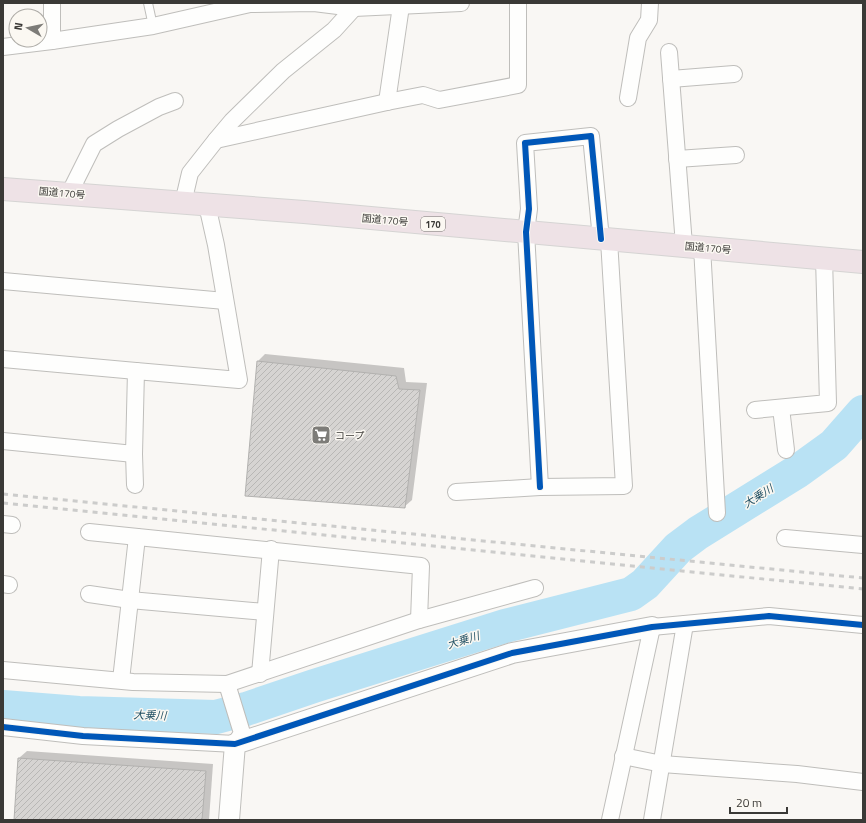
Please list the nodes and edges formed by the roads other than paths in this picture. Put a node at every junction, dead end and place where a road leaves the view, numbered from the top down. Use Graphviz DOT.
graph roads {
  1 [pos="52,3"];
  2 [pos="148,3"];
  3 [pos="314,3"];
  4 [pos="461,3"];
  5 [pos="518,3"];
  6 [pos="650,3"];
  7 [pos="401,6"];
  8 [pos="354,8"];
  9 [pos="153,26"];
  10 [pos="52,41"];
  11 [pos="3,47"];
  12 [pos="669,52"];
  13 [pos="734,74"];
  14 [pos="671,79"];
  15 [pos="628,98"];
  16 [pos="176,101"];
  17 [pos="387,102"];
  18 [pos="216,140"];
  19 [pos="736,155"];
  20 [pos="677,159"];
  21 [pos="3,188"];
  22 [pos="69,194"];
  23 [pos="183,203"];
  24 [pos="207,205"];
  25 [pos="526,232"];
  26 [pos="605,239"];
  27 [pos="693,246"];
  28 [pos="824,258"];
  29 [pos="863,262"];
  30 [pos="3,280"];
  31 [pos="225,301"];
  32 [pos="3,359"];
  33 [pos="136,371"];
  34 [pos="781,408"];
  35 [pos="755,410"];
  36 [pos="3,441"];
  37 [pos="786,450"];
  38 [pos="134,454"];
  39 [pos="135,485"];
  40 [pos="540,487"];
  41 [pos="456,492"];
  42 [pos="717,513"];
  43 [pos="89,532"];
  44 [pos="137,537"];
  45 [pos="785,538"];
  46 [pos="863,545"];
  47 [pos="271,549"];
  48 [pos="535,588"];
  49 [pos="89,594"];
  50 [pos="130,600"];
  51 [pos="265,612"];
  52 [pos="419,620"];
  53 [pos="685,624"];
  54 [pos="863,625"];
  55 [pos="652,627"];
  56 [pos="3,670"];
  57 [pos="260,674"];
  58 [pos="121,680"];
  59 [pos="229,689"];
  60 [pos="3,727"];
  61 [pos="239,739"];
  62 [pos="623,756"];
  63 [pos="662,764"];
  64 [pos="863,782"];
  65 [pos="230,820"];
  66 [pos="610,820"];
  67 [pos="652,820"];
  1 -- 10 [label="street"];
  2 -- 9 [label="lane"];
  3 -- 8 [label="street"];
  3 -- 9 [label="street"];
  4 -- 7 [label="street"];
  5 -- 17 [label="street"];
  6 -- 15 [label="street"];
  7 -- 8 [label="street"];
  7 -- 17 [label="street"];
  8 -- 18 [label="street"];
  9 -- 10 [label="street"];
  10 -- 11 [label="street"];
  12 -- 14 [label="street"];
  13 -- 14 [label="street"];
  14 -- 20 [label="street"];
  16 -- 22 [label="street"];
  17 -- 18 [label="street"];
  18 -- 23 [label="street"];
  19 -- 20 [label="street"];
  20 -- 27 [label="street"];
  21 -- 22 [label="highway, 国道170号 / 170"];
  22 -- 23 [label="highway, 国道170号 / 170"];
  23 -- 24 [label="highway, 国道170号 / 170"];
  24 -- 25 [label="highway, 国道170号 / 170"];
  24 -- 31 [label="street"];
  25 -- 26 [label="highway, 国道170号 / 170"];
  25 -- 26 [label="street"];
  25 -- 40 [label="street"];
  26 -- 27 [label="highway, 国道170号 / 170"];
  26 -- 40 [label="street"];
  27 -- 28 [label="highway, 国道170号 / 170"];
  27 -- 42 [label="street"];
  28 -- 29 [label="highway, 国道170号 / 170"];
  28 -- 34 [label="street"];
  30 -- 31 [label="street"];
  31 -- 33 [label="street"];
  32 -- 33 [label="street"];
  33 -- 38 [label="street"];
  34 -- 35 [label="street"];
  34 -- 37 [label="street"];
  36 -- 38 [label="street"];
  38 -- 39 [label="street"];
  40 -- 41 [label="street"];
  43 -- 44 [label="street"];
  44 -- 47 [label="street"];
  44 -- 50 [label="street"];
  45 -- 46 [label="street"];
  47 -- 51 [label="street"];
  47 -- 52 [label="street"];
  48 -- 52 [label="street"];
  49 -- 50 [label="street"];
  50 -- 51 [label="street"];
  50 -- 58 [label="street"];
  51 -- 57 [label="street"];
  52 -- 57 [label="street"];
  53 -- 54 [label="street"];
  53 -- 55 [label="street"];
  53 -- 63 [label="street"];
  55 -- 61 [label="street"];
  55 -- 62 [label="street"];
  56 -- 58 [label="street"];
  57 -- 59 [label="street"];
  58 -- 59 [label="street"];
  59 -- 61 [label="street"];
  60 -- 61 [label="street"];
  61 -- 65 [label="street"];
  62 -- 63 [label="street"];
  62 -- 66 [label="street"];
  63 -- 64 [label="street"];
  63 -- 67 [label="street"];
}
